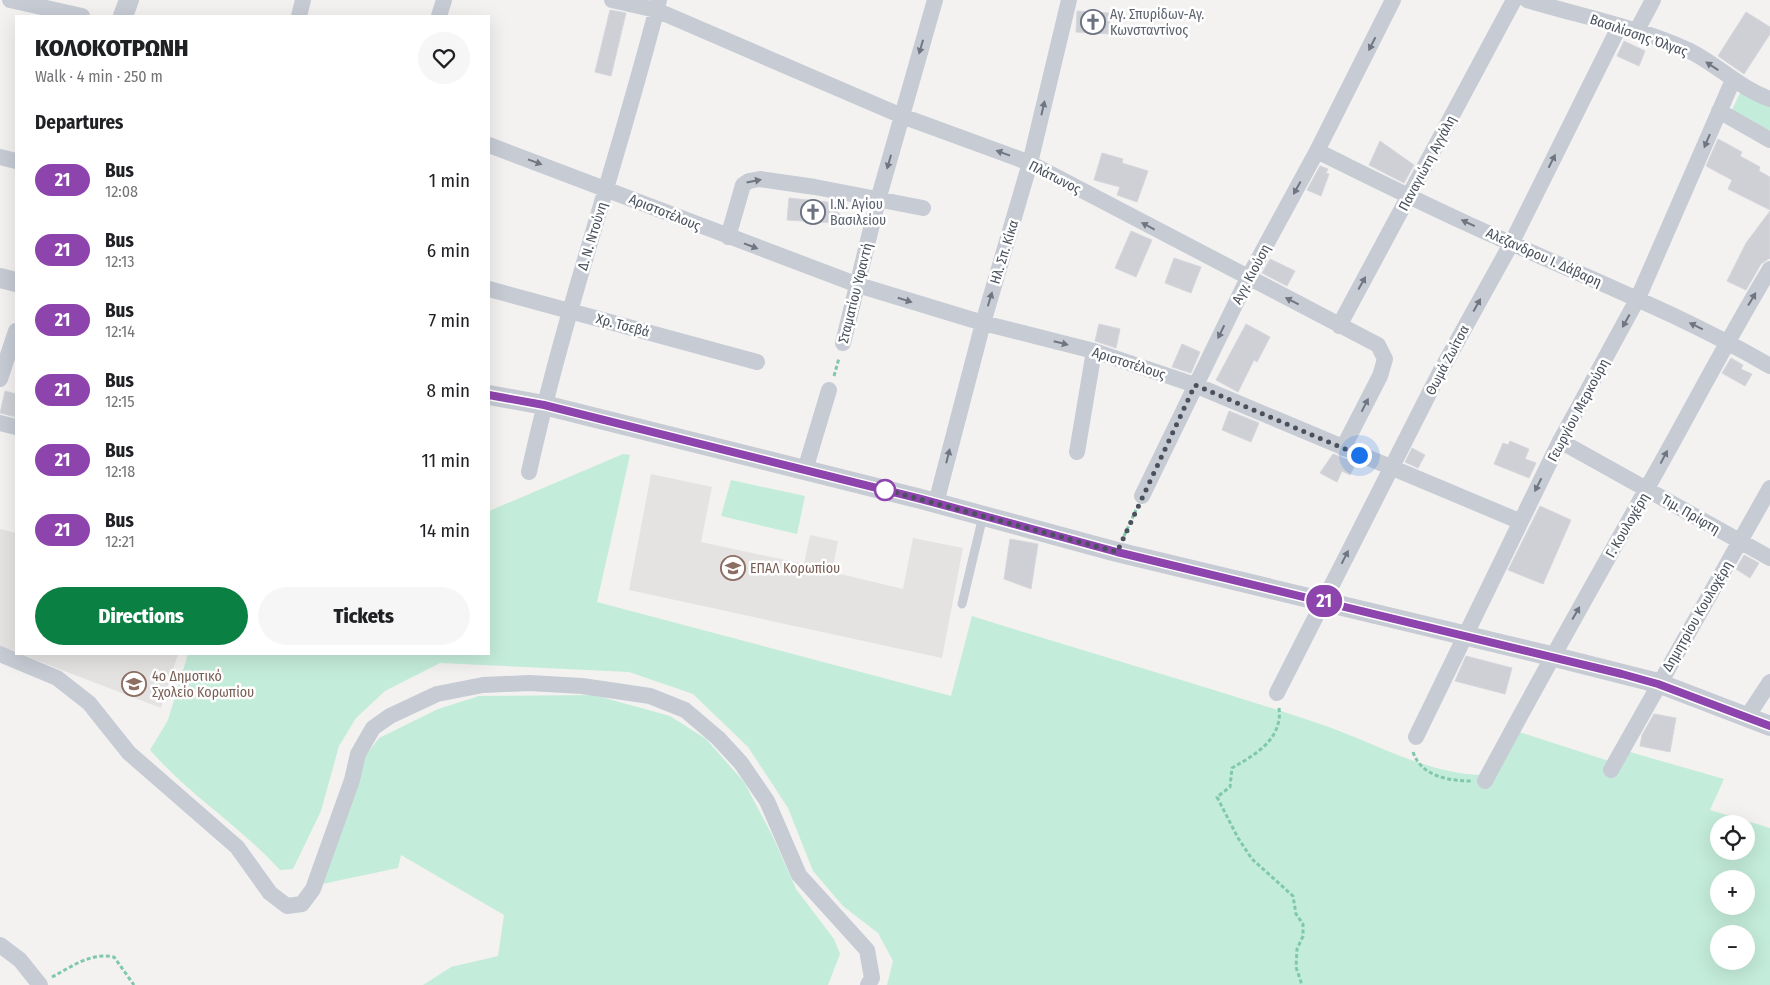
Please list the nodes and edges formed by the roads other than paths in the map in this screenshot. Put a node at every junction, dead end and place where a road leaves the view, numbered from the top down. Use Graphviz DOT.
graph roads {
  1 [pos="10,0"];
  2 [pos="128,0"];
  3 [pos="304,0"];
  4 [pos="444,0"];
  5 [pos="612,0"];
  6 [pos="935,0"];
  7 [pos="1069,0"];
  8 [pos="1393,0"];
  9 [pos="1514,0"];
  10 [pos="1527,0"];
  11 [pos="1653,0"];
  12 [pos="658,5"];
  13 [pos="78,15"];
  14 [pos="123,15"];
  15 [pos="299,15"];
  16 [pos="439,15"];
  17 [pos="1619,27"];
  18 [pos="1636,32"];
  19 [pos="1734,80"];
  20 [pos="1770,99"];
  21 [pos="1719,112"];
  22 [pos="902,116"];
  23 [pos="1770,140"];
  24 [pos="490,145"];
  25 [pos="1317,151"];
  26 [pos="0,157"];
  27 [pos="15,161"];
  28 [pos="1030,163"];
  29 [pos="606,188"];
  30 [pos="1410,196"];
  31 [pos="878,200"];
  32 [pos="923,208"];
  33 [pos="728,237"];
  34 [pos="1511,244"];
  35 [pos="1770,269"];
  36 [pos="0,278"];
  37 [pos="1248,278"];
  38 [pos="15,282"];
  39 [pos="858,286"];
  40 [pos="490,289"];
  41 [pos="1638,298"];
  42 [pos="569,311"];
  43 [pos="983,323"];
  44 [pos="1339,326"];
  45 [pos="15,334"];
  46 [pos="1727,341"];
  47 [pos="843,342"];
  48 [pos="1094,351"];
  49 [pos="757,362"];
  50 [pos="1770,366"];
  51 [pos="0,379"];
  52 [pos="1195,385"];
  53 [pos="830,390"];
  54 [pos="490,395"];
  55 [pos="544,405"];
  56 [pos="0,423"];
  57 [pos="15,427"];
  58 [pos="1560,441"];
  59 [pos="1343,448"];
  60 [pos="1077,452"];
  61 [pos="1391,468"];
  62 [pos="805,470"];
  63 [pos="529,472"];
  64 [pos="1770,488"];
  65 [pos="1647,489"];
  66 [pos="1142,496"];
  67 [pos="936,503"];
  68 [pos="983,515"];
  69 [pos="1519,521"];
  70 [pos="1740,542"];
  71 [pos="1770,558"];
  72 [pos="1323,601"];
  73 [pos="962,604"];
  74 [pos="1465,635"];
  75 [pos="0,654"];
  76 [pos="1551,656"];
  77 [pos="1770,682"];
  78 [pos="1658,684"];
  79 [pos="1277,693"];
  80 [pos="1747,717"];
  81 [pos="1770,726"];
  82 [pos="1416,736"];
  83 [pos="1611,770"];
  84 [pos="1485,781"];
  85 [pos="0,945"];
  86 [pos="40,984"];
  87 [pos="868,985"];
  1 -- 13 [label="street"];
  2 -- 14 [label="street"];
  3 -- 15 [label="street"];
  4 -- 16 [label="street"];
  5 -- 12 [label="street, Πλάτωνος"];
  6 -- 22 [label="street, Σταματίου Υφαντή, one-way"];
  28 -- 7 [label="street, Ηλ. Σπ. Κίκα, one-way"];
  8 -- 25 [label="street, Αγγ. Κιούση, one-way"];
  9 -- 30 [label="street, Παναγιώτη Αγγάλη"];
  10 -- 17 [label="street, Βασιλίσσης Όλγας"];
  11 -- 18 [label="street"];
  12 -- 22 [label="street, Πλάτωνος"];
  12 -- 29 [label="street, Δ. Ν. Ντούνη"];
  17 -- 18 [label="street, Βασιλίσσης Όλγας"];
  34 -- 17 [label="street, Θωμά Ζωίτσα, one-way"];
  19 -- 18 [label="street, Βασιλίσσης Όλγας, one-way"];
  19 -- 20 [label="street, Βασιλίσσης Όλγας"];
  19 -- 21 [label="street, Γεωργίου Μερκούρη"];
  21 -- 23 [label="street"];
  21 -- 41 [label="street, Γεωργίου Μερκούρη, one-way"];
  28 -- 22 [label="street, Πλάτωνος, one-way"];
  22 -- 31 [label="street, Σταματίου Υφαντή, one-way"];
  24 -- 29 [label="street, Αριστοτέλους, one-way"];
  25 -- 30 [label="street, Αλεζανδρου Ι. Δάβαρη"];
  25 -- 37 [label="street, Αγγ. Κιούση, one-way"];
  26 -- 27 [label="street"];
  37 -- 28 [label="street, Πλάτωνος, one-way"];
  43 -- 28 [label="street, Ηλ. Σπ. Κίκα, one-way"];
  29 -- 33 [label="street, Αριστοτέλους"];
  29 -- 42 [label="street, Δ. Ν. Ντούνη"];
  34 -- 30 [label="street, Αλεζανδρου Ι. Δάβαρη, one-way"];
  44 -- 30 [label="street, Παναγιώτη Αγγάλη, one-way"];
  31 -- 32 [label="street"];
  33 -- 31 [label="street, one-way"];
  31 -- 39 [label="street, Σταματίου Υφαντή"];
  33 -- 39 [label="street, Αριστοτέλους, one-way"];
  34 -- 41 [label="street, Αλεζανδρου Ι. Δάβαρη"];
  61 -- 34 [label="street, Θωμά Ζωίτσα, one-way"];
  46 -- 35 [label="street, Γ. Κουλοχέρη, one-way"];
  36 -- 38 [label="street"];
  44 -- 37 [label="street, Πλάτωνος, one-way"];
  37 -- 52 [label="street, Αγγ. Κιούση, one-way"];
  39 -- 43 [label="street, Αριστοτέλους, one-way"];
  39 -- 47 [label="street, Σταματίου Υφαντή"];
  40 -- 42 [label="street, Χρ. Τσεβά"];
  46 -- 41 [label="street, Αλεζανδρου Ι. Δάβαρη, one-way"];
  41 -- 58 [label="street, Γεωργίου Μερκούρη, one-way"];
  42 -- 49 [label="street, Χρ. Τσεβά"];
  42 -- 55 [label="street, Δ. Ν. Ντούνη"];
  43 -- 48 [label="street, Αριστοτέλους, one-way"];
  67 -- 43 [label="street, Ηλ. Σπ. Κίκα, one-way"];
  59 -- 44 [label="street, Πλάτωνος, one-way"];
  45 -- 51 [label="street"];
  46 -- 50 [label="street, Αλεζανδρου Ι. Δάβαρη"];
  65 -- 46 [label="street, Γ. Κουλοχέρη, one-way"];
  48 -- 52 [label="street, Αριστοτέλους"];
  48 -- 60 [label="street"];
  52 -- 59 [label="street, Αριστοτέλους"];
  52 -- 66 [label="street, Αγγ. Κιούση"];
  53 -- 62 [label="street"];
  54 -- 55 [label="street"];
  55 -- 62 [label="street"];
  55 -- 63 [label="street, Δ. Ν. Ντούνη"];
  56 -- 57 [label="street"];
  58 -- 65 [label="street, Τιμ. Πρίφτη"];
  58 -- 69 [label="street, Γεωργίου Μερκούρη, one-way"];
  59 -- 61 [label="street, Αριστοτέλους"];
  61 -- 69 [label="street, Αριστοτέλους"];
  72 -- 61 [label="street, Θωμά Ζωίτσα, one-way"];
  62 -- 67 [label="street"];
  64 -- 70 [label="street, Δημητρίου Κουλοχέρη"];
  65 -- 70 [label="street, Τιμ. Πρίφτη"];
  76 -- 65 [label="street, Γ. Κουλοχέρη, one-way"];
  67 -- 68 [label="street"];
  68 -- 72 [label="street"];
  68 -- 73 [label="lane"];
  69 -- 74 [label="street, Γεωργίου Μερκούρη"];
  70 -- 71 [label="street, Τιμ. Πρίφτη"];
  70 -- 78 [label="street, Δημητρίου Κουλοχέρη"];
  72 -- 74 [label="street"];
  72 -- 79 [label="street, Θωμά Ζωίτσα"];
  74 -- 76 [label="street"];
  74 -- 82 [label="street, Γεωργίου Μερκούρη"];
  75 -- 87 [label="street"];
  76 -- 78 [label="street"];
  76 -- 84 [label="street, Γ. Κουλοχέρη"];
  77 -- 80 [label="street"];
  78 -- 80 [label="street"];
  78 -- 83 [label="street, Δημητρίου Κουλοχέρη"];
  80 -- 81 [label="street"];
  85 -- 86 [label="street"];
}
